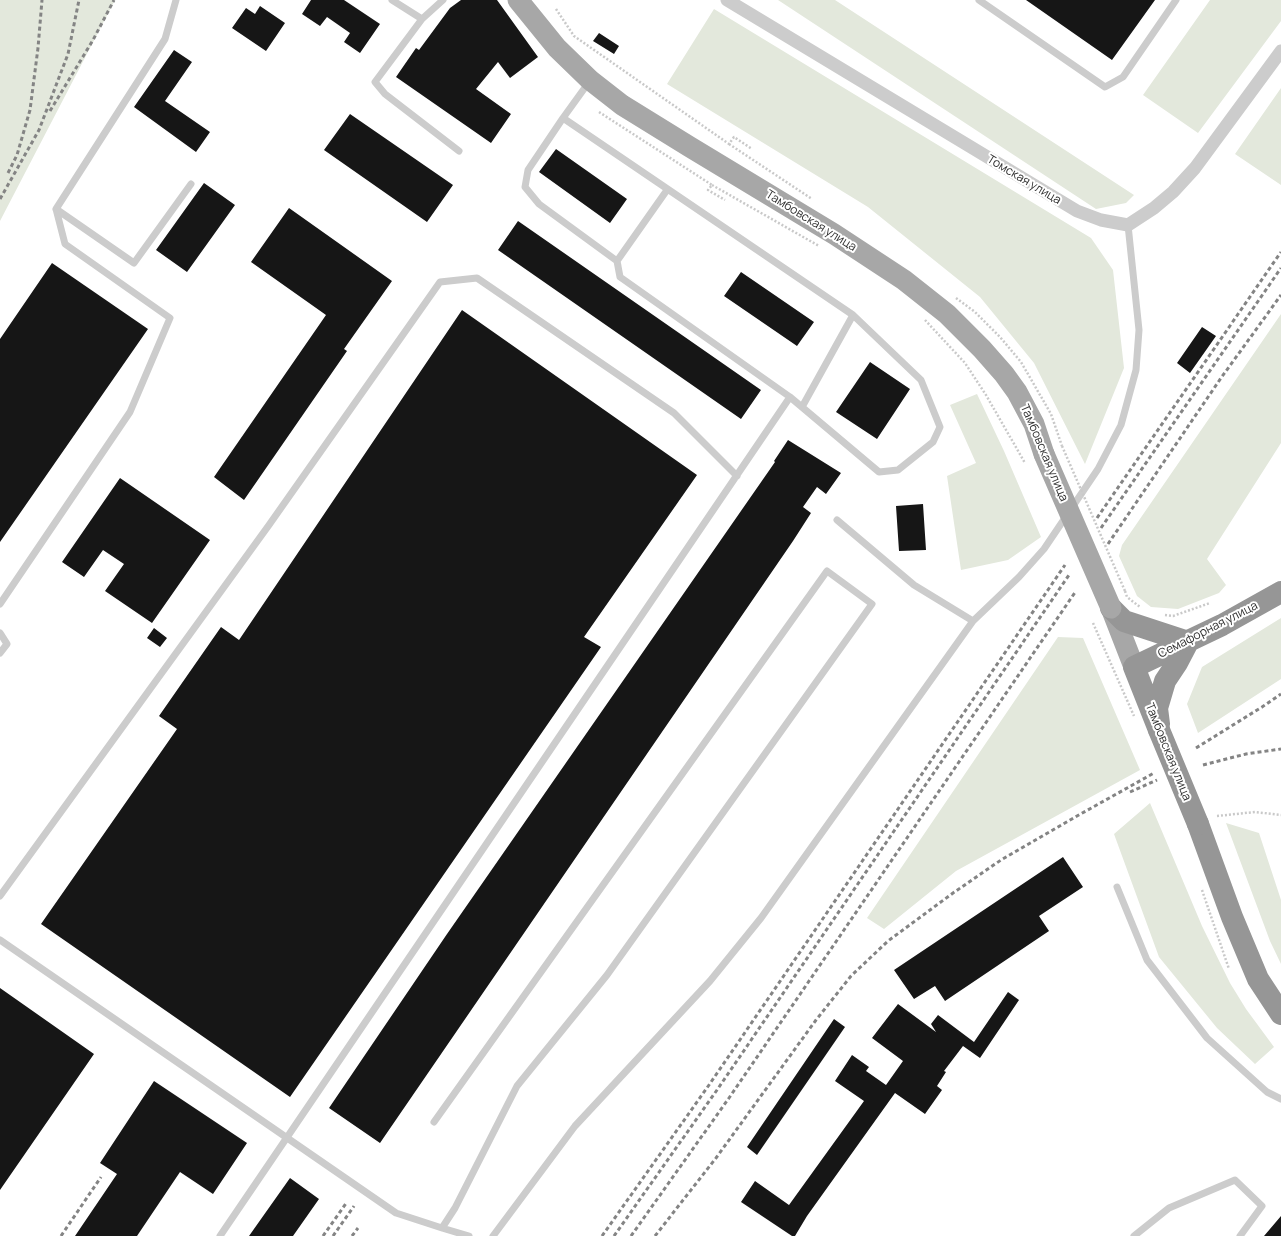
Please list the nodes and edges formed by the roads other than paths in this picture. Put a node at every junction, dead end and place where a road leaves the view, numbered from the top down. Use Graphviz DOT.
graph roads {
  1 [pos="176,0"];
  2 [pos="392,0"];
  3 [pos="443,0"];
  4 [pos="518,0"];
  5 [pos="534,0"];
  6 [pos="727,0"];
  7 [pos="979,0"];
  8 [pos="1176,0"];
  9 [pos="422,19"];
  10 [pos="536,23"];
  11 [pos="1281,51"];
  12 [pos="590,80"];
  13 [pos="563,118"];
  14 [pos="459,151"];
  15 [pos="190,184"];
  16 [pos="667,190"];
  17 [pos="56,209"];
  18 [pos="1128,225"];
  19 [pos="617,261"];
  20 [pos="853,316"];
  21 [pos="790,397"];
  22 [pos="802,407"];
  23 [pos="737,476"];
  24 [pos="837,520"];
  25 [pos="1281,592"];
  26 [pos="0,604"];
  27 [pos="1110,608"];
  28 [pos="974,621"];
  29 [pos="0,633"];
  30 [pos="1188,642"];
  31 [pos="0,654"];
  32 [pos="1134,667"];
  33 [pos="1159,730"];
  34 [pos="1117,887"];
  35 [pos="0,896"];
  36 [pos="0,940"];
  37 [pos="1281,1014"];
  38 [pos="1281,1099"];
  39 [pos="434,1122"];
  40 [pos="287,1138"];
  41 [pos="442,1228"];
  42 [pos="220,1236"];
  43 [pos="469,1236"];
  44 [pos="493,1236"];
  45 [pos="1134,1236"];
  46 [pos="1240,1236"];
  1 -- 17 [label="lane"];
  2 -- 9 [label="lane"];
  3 -- 9 [label="lane"];
  4 -- 10 [label="main road, Тамбовская улица"];
  5 -- 10 [label="main road"];
  6 -- 18 [label="street, Томская улица"];
  7 -- 8 [label="lane"];
  9 -- 14 [label="lane"];
  10 -- 12 [label="main road, Тамбовская улица"];
  11 -- 18 [label="street"];
  12 -- 13 [label="lane"];
  12 -- 27 [label="main road, Тамбовская улица, bridge"];
  13 -- 16 [label="lane"];
  13 -- 19 [label="lane"];
  15 -- 17 [label="lane"];
  16 -- 19 [label="lane"];
  16 -- 20 [label="lane"];
  17 -- 26 [label="lane"];
  18 -- 28 [label="lane"];
  19 -- 21 [label="lane"];
  20 -- 22 [label="lane"];
  20 -- 22 [label="lane"];
  21 -- 22 [label="lane"];
  21 -- 23 [label="lane"];
  23 -- 35 [label="lane"];
  23 -- 40 [label="lane"];
  24 -- 28 [label="lane"];
  25 -- 30 [label="highway, Семафорная улица"];
  27 -- 30 [label="highway"];
  27 -- 32 [label="main road, Тамбовская улица"];
  28 -- 44 [label="lane"];
  29 -- 31 [label="lane"];
  30 -- 32 [label="highway, Семафорная улица"];
  30 -- 33 [label="highway"];
  32 -- 33 [label="highway, Тамбовская улица"];
  33 -- 37 [label="highway, Тамбовская улица, bridge"];
  34 -- 38 [label="lane"];
  36 -- 40 [label="lane"];
  39 -- 41 [label="lane"];
  40 -- 41 [label="lane"];
  40 -- 42 [label="lane"];
  41 -- 43 [label="lane"];
  45 -- 46 [label="lane"];
}
